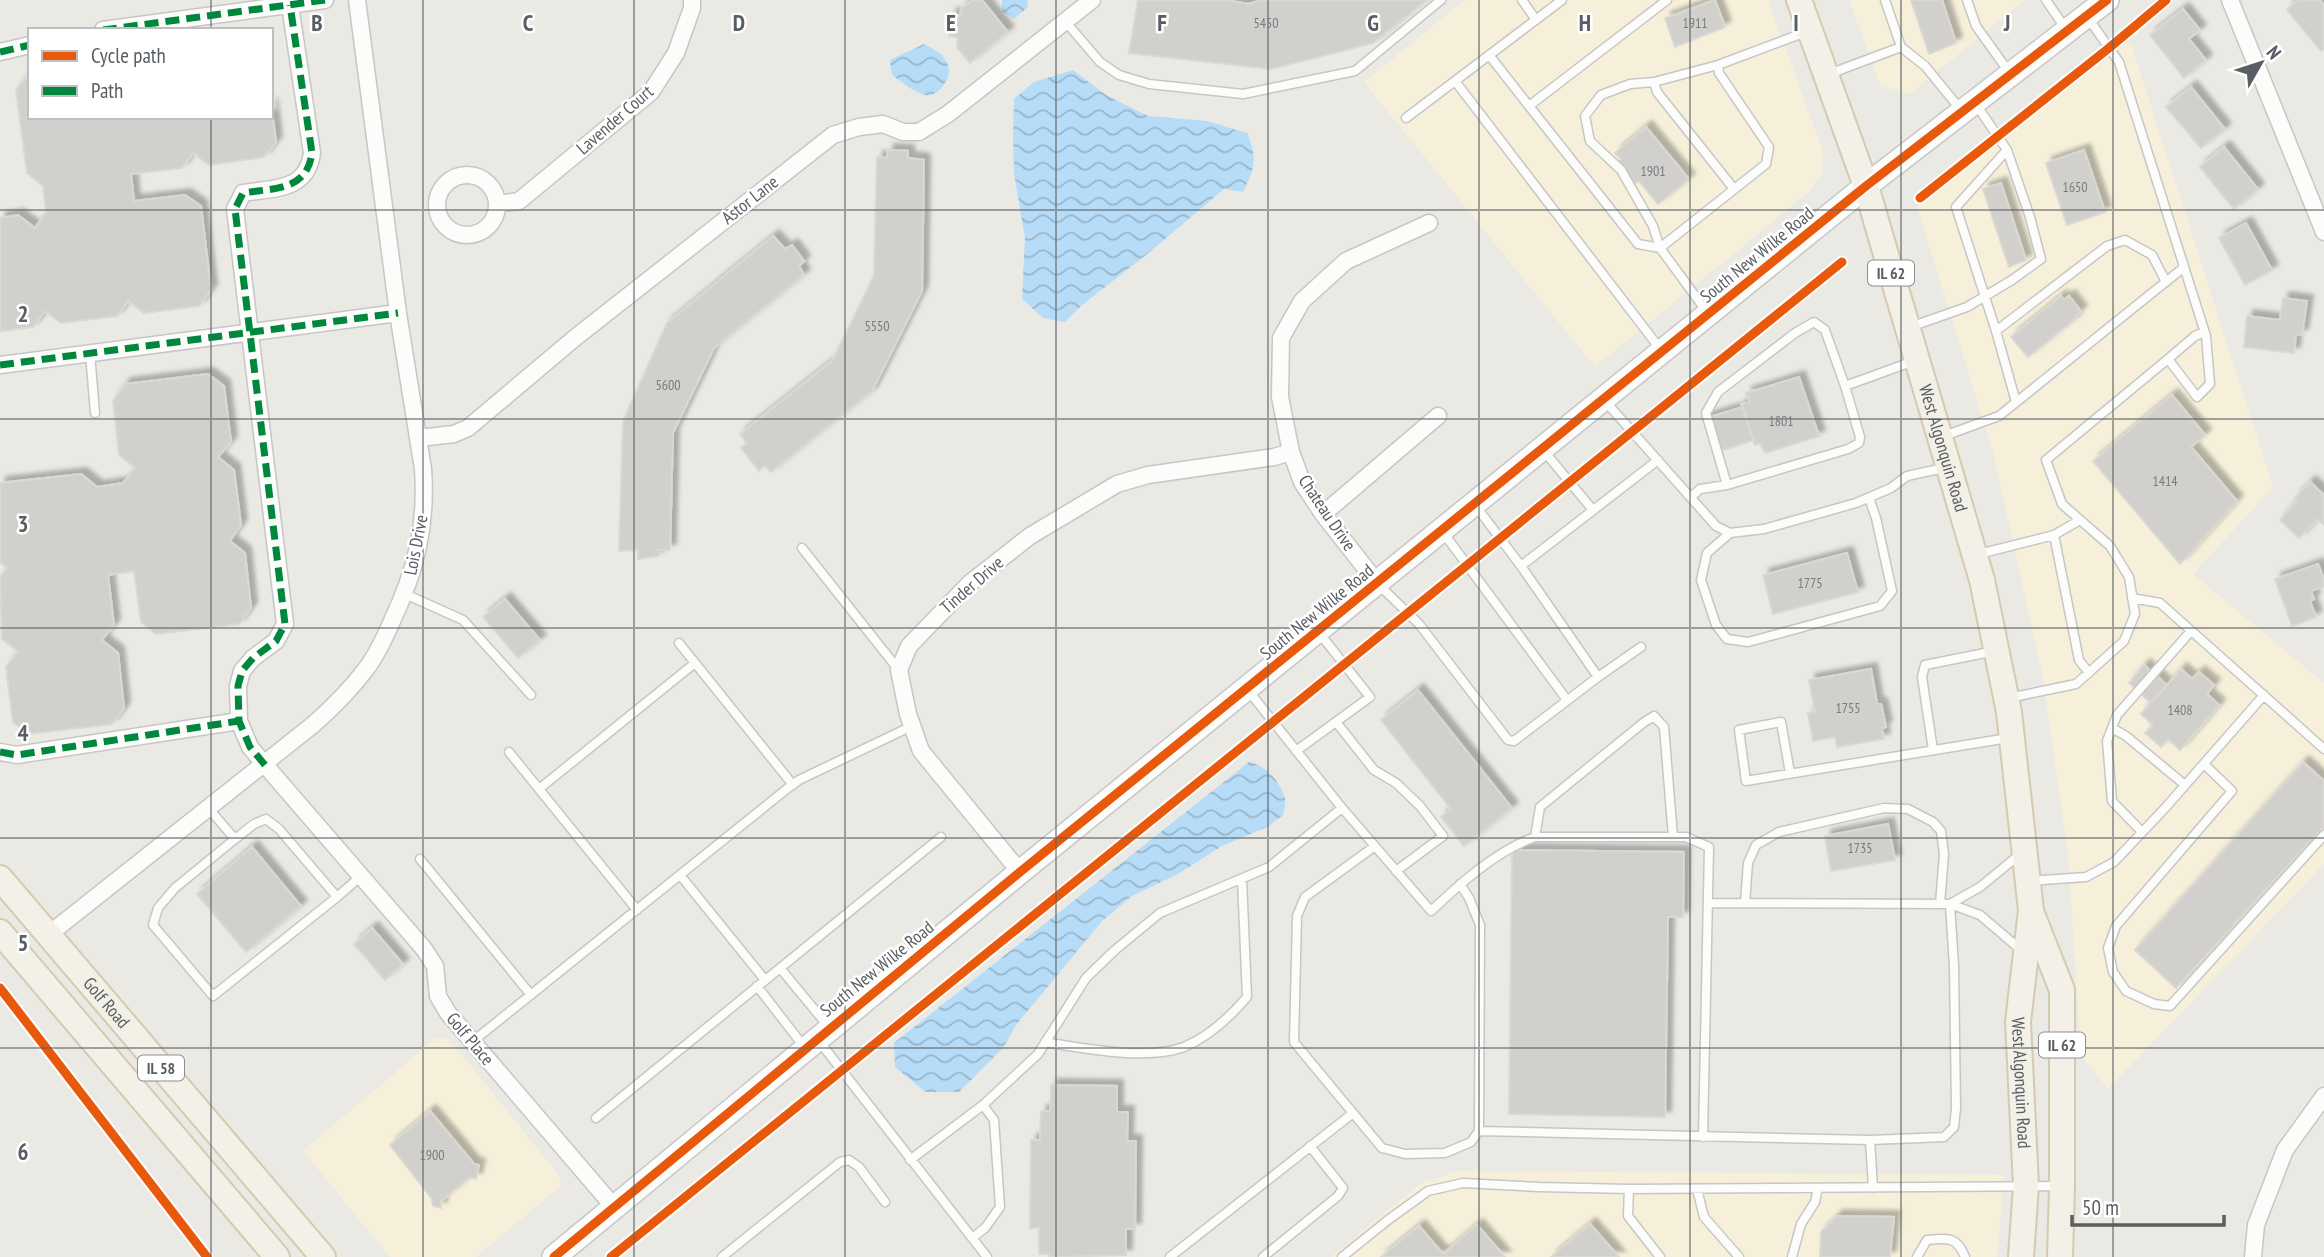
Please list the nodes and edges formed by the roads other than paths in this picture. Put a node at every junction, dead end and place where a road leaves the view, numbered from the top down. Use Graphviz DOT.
graph roads {
  1 [pos="324,0"];
  2 [pos="357,0"];
  3 [pos="692,0"];
  4 [pos="1092,0"];
  5 [pos="1441,0"];
  6 [pos="1522,0"];
  7 [pos="1562,0"];
  8 [pos="1667,0"];
  9 [pos="1799,0"];
  10 [pos="1885,0"];
  11 [pos="1967,0"];
  12 [pos="2046,0"];
  13 [pos="2107,0"];
  14 [pos="2230,0"];
  15 [pos="290,5"];
  16 [pos="2087,16"];
  17 [pos="1536,20"];
  18 [pos="1065,21"];
  19 [pos="118,28"];
  20 [pos="1810,30"];
  21 [pos="2067,31"];
  22 [pos="28,45"];
  23 [pos="1901,47"];
  24 [pos="0,52"];
  25 [pos="1489,55"];
  26 [pos="1718,65"];
  27 [pos="1826,75"];
  28 [pos="2010,75"];
  29 [pos="1455,81"];
  30 [pos="1654,82"];
  31 [pos="1529,106"];
  32 [pos="1968,107"];
  33 [pos="1406,118"];
  34 [pos="2007,150"];
  35 [pos="1866,186"];
  36 [pos="1734,189"];
  37 [pos="497,204"];
  38 [pos="1429,223"];
  39 [pos="2324,232"];
  40 [pos="1660,248"];
  41 [pos="2183,268"];
  42 [pos="2166,282"];
  43 [pos="1985,296"];
  44 [pos="398,313"];
  45 [pos="1709,314"];
  46 [pos="1908,328"];
  47 [pos="1996,331"];
  48 [pos="250,332"];
  49 [pos="2204,332"];
  50 [pos="90,353"];
  51 [pos="1662,353"];
  52 [pos="2168,359"];
  53 [pos="1917,360"];
  54 [pos="0,365"];
  55 [pos="1845,386"];
  56 [pos="1604,400"];
  57 [pos="2016,402"];
  58 [pos="95,413"];
  59 [pos="1438,416"];
  60 [pos="1940,437"];
  61 [pos="419,438"];
  62 [pos="1543,450"];
  63 [pos="1291,452"];
  64 [pos="1658,460"];
  65 [pos="1948,467"];
  66 [pos="1727,485"];
  67 [pos="1691,497"];
  68 [pos="1869,498"];
  69 [pos="1475,505"];
  70 [pos="1593,510"];
  71 [pos="1323,514"];
  72 [pos="2080,520"];
  73 [pos="1443,531"];
  74 [pos="1730,533"];
  75 [pos="2054,535"];
  76 [pos="803,548"];
  77 [pos="1974,555"];
  78 [pos="1521,566"];
  79 [pos="1378,584"];
  80 [pos="405,594"];
  81 [pos="2133,598"];
  82 [pos="2191,631"];
  83 [pos="1318,632"];
  84 [pos="679,643"];
  85 [pos="1641,647"];
  86 [pos="1996,651"];
  87 [pos="695,663"];
  88 [pos="899,670"];
  89 [pos="2089,673"];
  90 [pos="1598,677"];
  91 [pos="1247,689"];
  92 [pos="531,695"];
  93 [pos="2264,695"];
  94 [pos="2006,698"];
  95 [pos="1567,700"];
  96 [pos="239,720"];
  97 [pos="1336,722"];
  98 [pos="912,726"];
  99 [pos="2112,728"];
  100 [pos="2012,738"];
  101 [pos="2324,749"];
  102 [pos="1933,750"];
  103 [pos="1296,751"];
  104 [pos="0,752"];
  105 [pos="509,752"];
  106 [pos="2204,764"];
  107 [pos="265,765"];
  108 [pos="1790,773"];
  109 [pos="793,785"];
  110 [pos="2185,785"];
  111 [pos="539,789"];
  112 [pos="1342,808"];
  113 [pos="209,809"];
  114 [pos="2142,832"];
  115 [pos="2324,835"];
  116 [pos="941,837"];
  117 [pos="1535,837"];
  118 [pos="1673,837"];
  119 [pos="235,839"];
  120 [pos="1375,846"];
  121 [pos="2024,851"];
  122 [pos="420,859"];
  123 [pos="1396,871"];
  124 [pos="1020,872"];
  125 [pos="680,875"];
  126 [pos="361,876"];
  127 [pos="0,878"];
  128 [pos="1242,878"];
  129 [pos="2027,881"];
  130 [pos="1460,884"];
  131 [pos="337,897"];
  132 [pos="1708,903"];
  133 [pos="1745,903"];
  134 [pos="1940,904"];
  135 [pos="1950,904"];
  136 [pos="636,910"];
  137 [pos="2031,910"];
  138 [pos="0,932"];
  139 [pos="48,935"];
  140 [pos="2026,954"];
  141 [pos="779,968"];
  142 [pos="765,980"];
  143 [pos="757,986"];
  144 [pos="531,995"];
  145 [pos="817,1038"];
  146 [pos="472,1042"];
  147 [pos="1045,1042"];
  148 [pos="2324,1096"];
  149 [pos="983,1105"];
  150 [pos="1353,1113"];
  151 [pos="596,1118"];
  152 [pos="1479,1131"];
  153 [pos="1703,1137"];
  154 [pos="1870,1140"];
  155 [pos="1310,1146"];
  156 [pos="910,1160"];
  157 [pos="2026,1186"];
  158 [pos="2063,1186"];
  159 [pos="1818,1188"];
  160 [pos="1873,1188"];
  161 [pos="1629,1189"];
  162 [pos="1697,1189"];
  163 [pos="885,1202"];
  164 [pos="614,1208"];
  165 [pos="972,1238"];
  166 [pos="277,1257"];
  167 [pos="323,1257"];
  168 [pos="554,1257"];
  169 [pos="722,1257"];
  170 [pos="987,1257"];
  171 [pos="1170,1257"];
  172 [pos="1263,1257"];
  173 [pos="1342,1257"];
  174 [pos="1660,1257"];
  175 [pos="1739,1257"];
  176 [pos="1792,1257"];
  177 [pos="1917,1257"];
  178 [pos="1965,1257"];
  179 [pos="2021,1257"];
  180 [pos="2060,1257"];
  181 [pos="2253,1257"];
  1 -- 15 [label="street"];
  2 -- 44 [label="street, Lois Drive"];
  3 -- 37 [label="street, Lavender Court"];
  4 -- 18 [label="street, Astor Lane"];
  5 -- 18 [label="lane"];
  6 -- 17 [label="lane"];
  7 -- 17 [label="lane"];
  8 -- 31 [label="lane"];
  9 -- 20 [label="main road, West Algonquin Road / IL 62"];
  10 -- 23 [label="lane"];
  11 -- 28 [label="lane"];
  12 -- 21 [label="lane"];
  13 -- 16 [label="main road, South New Wilke Road"];
  14 -- 39 [label="street"];
  15 -- 19 [label="street"];
  15 -- 48 [label="street"];
  16 -- 21 [label="main road, South New Wilke Road"];
  16 -- 41 [label="lane"];
  17 -- 25 [label="lane"];
  18 -- 61 [label="street, Astor Lane"];
  20 -- 26 [label="lane"];
  20 -- 27 [label="main road, West Algonquin Road / IL 62"];
  21 -- 28 [label="main road, South New Wilke Road"];
  22 -- 24 [label="street"];
  23 -- 27 [label="lane"];
  23 -- 32 [label="lane"];
  25 -- 29 [label="lane"];
  25 -- 31 [label="lane"];
  26 -- 30 [label="lane"];
  26 -- 36 [label="lane"];
  27 -- 35 [label="main road, West Algonquin Road / IL 62"];
  28 -- 32 [label="main road, South New Wilke Road"];
  29 -- 33 [label="lane"];
  29 -- 51 [label="lane"];
  30 -- 36 [label="lane"];
  30 -- 40 [label="lane"];
  31 -- 40 [label="lane"];
  32 -- 34 [label="lane"];
  32 -- 35 [label="main road, South New Wilke Road"];
  34 -- 43 [label="lane"];
  34 -- 43 [label="lane"];
  35 -- 45 [label="main road, South New Wilke Road"];
  35 -- 46 [label="main road, West Algonquin Road / IL 62"];
  36 -- 40 [label="lane"];
  38 -- 63 [label="street, Chateau Drive"];
  40 -- 45 [label="lane"];
  41 -- 42 [label="lane"];
  41 -- 49 [label="lane"];
  42 -- 47 [label="lane"];
  42 -- 57 [label="lane"];
  43 -- 46 [label="lane"];
  43 -- 47 [label="lane"];
  44 -- 48 [label="street"];
  44 -- 61 [label="street, Lois Drive"];
  45 -- 51 [label="main road, South New Wilke Road"];
  46 -- 53 [label="main road, West Algonquin Road / IL 62"];
  47 -- 57 [label="lane"];
  48 -- 50 [label="street"];
  48 -- 96 [label="street"];
  49 -- 52 [label="lane"];
  49 -- 52 [label="lane"];
  50 -- 54 [label="street"];
  50 -- 58 [label="lane"];
  51 -- 56 [label="main road, South New Wilke Road"];
  52 -- 72 [label="lane"];
  53 -- 55 [label="lane"];
  53 -- 60 [label="main road, West Algonquin Road / IL 62"];
  55 -- 66 [label="lane"];
  55 -- 66 [label="lane"];
  56 -- 62 [label="main road, South New Wilke Road"];
  56 -- 64 [label="lane"];
  57 -- 60 [label="lane"];
  59 -- 71 [label="street"];
  60 -- 65 [label="main road, West Algonquin Road / IL 62"];
  61 -- 80 [label="street, Lois Drive"];
  62 -- 69 [label="main road, South New Wilke Road"];
  62 -- 70 [label="lane"];
  63 -- 71 [label="street, Chateau Drive"];
  63 -- 88 [label="street, Tinder Drive"];
  64 -- 67 [label="lane"];
  64 -- 70 [label="lane"];
  65 -- 68 [label="lane"];
  65 -- 77 [label="main road, West Algonquin Road / IL 62"];
  66 -- 67 [label="lane"];
  67 -- 74 [label="lane"];
  68 -- 74 [label="lane"];
  68 -- 74 [label="lane"];
  69 -- 73 [label="main road, South New Wilke Road"];
  69 -- 78 [label="lane"];
  70 -- 78 [label="lane"];
  71 -- 79 [label="street, Chateau Drive"];
  72 -- 75 [label="lane"];
  72 -- 81 [label="lane"];
  73 -- 79 [label="main road, South New Wilke Road"];
  73 -- 95 [label="lane"];
  75 -- 77 [label="lane"];
  75 -- 89 [label="lane"];
  76 -- 88 [label="lane"];
  77 -- 86 [label="main road, West Algonquin Road / IL 62"];
  78 -- 90 [label="lane"];
  79 -- 83 [label="main road, South New Wilke Road"];
  79 -- 95 [label="lane"];
  80 -- 92 [label="lane"];
  80 -- 107 [label="street, Lois Drive"];
  81 -- 82 [label="lane"];
  81 -- 89 [label="lane"];
  82 -- 93 [label="lane"];
  82 -- 99 [label="lane"];
  83 -- 91 [label="main road, South New Wilke Road"];
  83 -- 97 [label="lane"];
  84 -- 87 [label="lane"];
  85 -- 90 [label="lane"];
  86 -- 94 [label="main road, West Algonquin Road / IL 62"];
  86 -- 102 [label="lane"];
  87 -- 109 [label="lane"];
  87 -- 111 [label="lane"];
  88 -- 98 [label="street"];
  89 -- 94 [label="lane"];
  90 -- 95 [label="lane"];
  91 -- 103 [label="lane"];
  91 -- 124 [label="main road, South New Wilke Road"];
  93 -- 101 [label="lane"];
  93 -- 106 [label="lane"];
  94 -- 100 [label="main road, West Algonquin Road / IL 62"];
  96 -- 104 [label="street"];
  96 -- 107 [label="street, Golf Place"];
  97 -- 103 [label="lane"];
  97 -- 123 [label="lane"];
  98 -- 109 [label="lane"];
  98 -- 124 [label="street"];
  99 -- 110 [label="lane"];
  99 -- 114 [label="lane"];
  100 -- 102 [label="lane"];
  100 -- 121 [label="main road, West Algonquin Road / IL 62"];
  102 -- 108 [label="lane"];
  103 -- 112 [label="lane"];
  105 -- 111 [label="lane"];
  106 -- 110 [label="lane"];
  106 -- 115 [label="lane"];
  107 -- 113 [label="street, Lois Drive"];
  107 -- 126 [label="street, Golf Place"];
  108 -- 108 [label="lane"];
  109 -- 125 [label="lane"];
  110 -- 114 [label="lane"];
  111 -- 136 [label="lane"];
  112 -- 120 [label="lane"];
  112 -- 128 [label="lane"];
  113 -- 119 [label="lane"];
  113 -- 139 [label="street, Lois Drive"];
  114 -- 129 [label="lane"];
  116 -- 141 [label="lane"];
  117 -- 118 [label="lane"];
  117 -- 118 [label="lane"];
  117 -- 130 [label="lane"];
  118 -- 132 [label="lane"];
  119 -- 131 [label="lane"];
  119 -- 131 [label="lane"];
  120 -- 123 [label="lane"];
  120 -- 150 [label="lane"];
  121 -- 129 [label="main road, West Algonquin Road / IL 62"];
  121 -- 135 [label="lane"];
  122 -- 144 [label="lane"];
  123 -- 130 [label="lane"];
  124 -- 145 [label="main road, South New Wilke Road"];
  125 -- 136 [label="lane"];
  125 -- 142 [label="lane"];
  126 -- 131 [label="lane"];
  126 -- 146 [label="street, Golf Place"];
  127 -- 139 [label="main road, Golf Road / IL 58"];
  128 -- 147 [label="lane"];
  128 -- 147 [label="lane"];
  129 -- 137 [label="main road, West Algonquin Road / IL 62"];
  130 -- 152 [label="lane"];
  132 -- 133 [label="lane"];
  132 -- 153 [label="lane"];
  133 -- 134 [label="lane"];
  133 -- 134 [label="lane"];
  134 -- 135 [label="lane"];
  135 -- 140 [label="lane"];
  135 -- 154 [label="lane"];
  136 -- 144 [label="lane"];
  137 -- 140 [label="main road, West Algonquin Road / IL 62"];
  137 -- 158 [label="main road, West Algonquin Road / IL 62"];
  138 -- 166 [label="main road, Golf Road / IL 58"];
  139 -- 167 [label="main road, Golf Road / IL 58"];
  140 -- 157 [label="main road, West Algonquin Road / IL 62"];
  141 -- 142 [label="lane"];
  141 -- 145 [label="lane"];
  142 -- 143 [label="lane"];
  143 -- 145 [label="lane"];
  143 -- 151 [label="lane"];
  144 -- 146 [label="lane"];
  145 -- 156 [label="lane"];
  145 -- 164 [label="main road, South New Wilke Road"];
  146 -- 164 [label="street, Golf Place"];
  147 -- 149 [label="lane"];
  148 -- 181 [label="street"];
  149 -- 156 [label="lane"];
  149 -- 165 [label="lane"];
  150 -- 152 [label="lane"];
  150 -- 155 [label="lane"];
  152 -- 153 [label="lane"];
  153 -- 154 [label="lane"];
  154 -- 160 [label="lane"];
  155 -- 171 [label="lane"];
  155 -- 172 [label="lane"];
  156 -- 165 [label="lane"];
  157 -- 158 [label="lane"];
  157 -- 160 [label="lane"];
  157 -- 179 [label="main road, West Algonquin Road / IL 62"];
  158 -- 180 [label="main road, West Algonquin Road / IL 62"];
  159 -- 160 [label="lane"];
  159 -- 162 [label="lane"];
  159 -- 176 [label="lane"];
  161 -- 162 [label="lane"];
  161 -- 173 [label="lane"];
  161 -- 174 [label="lane"];
  162 -- 175 [label="lane"];
  163 -- 169 [label="lane"];
  164 -- 168 [label="main road, South New Wilke Road"];
  165 -- 170 [label="lane"];
  177 -- 178 [label="lane"];
}
